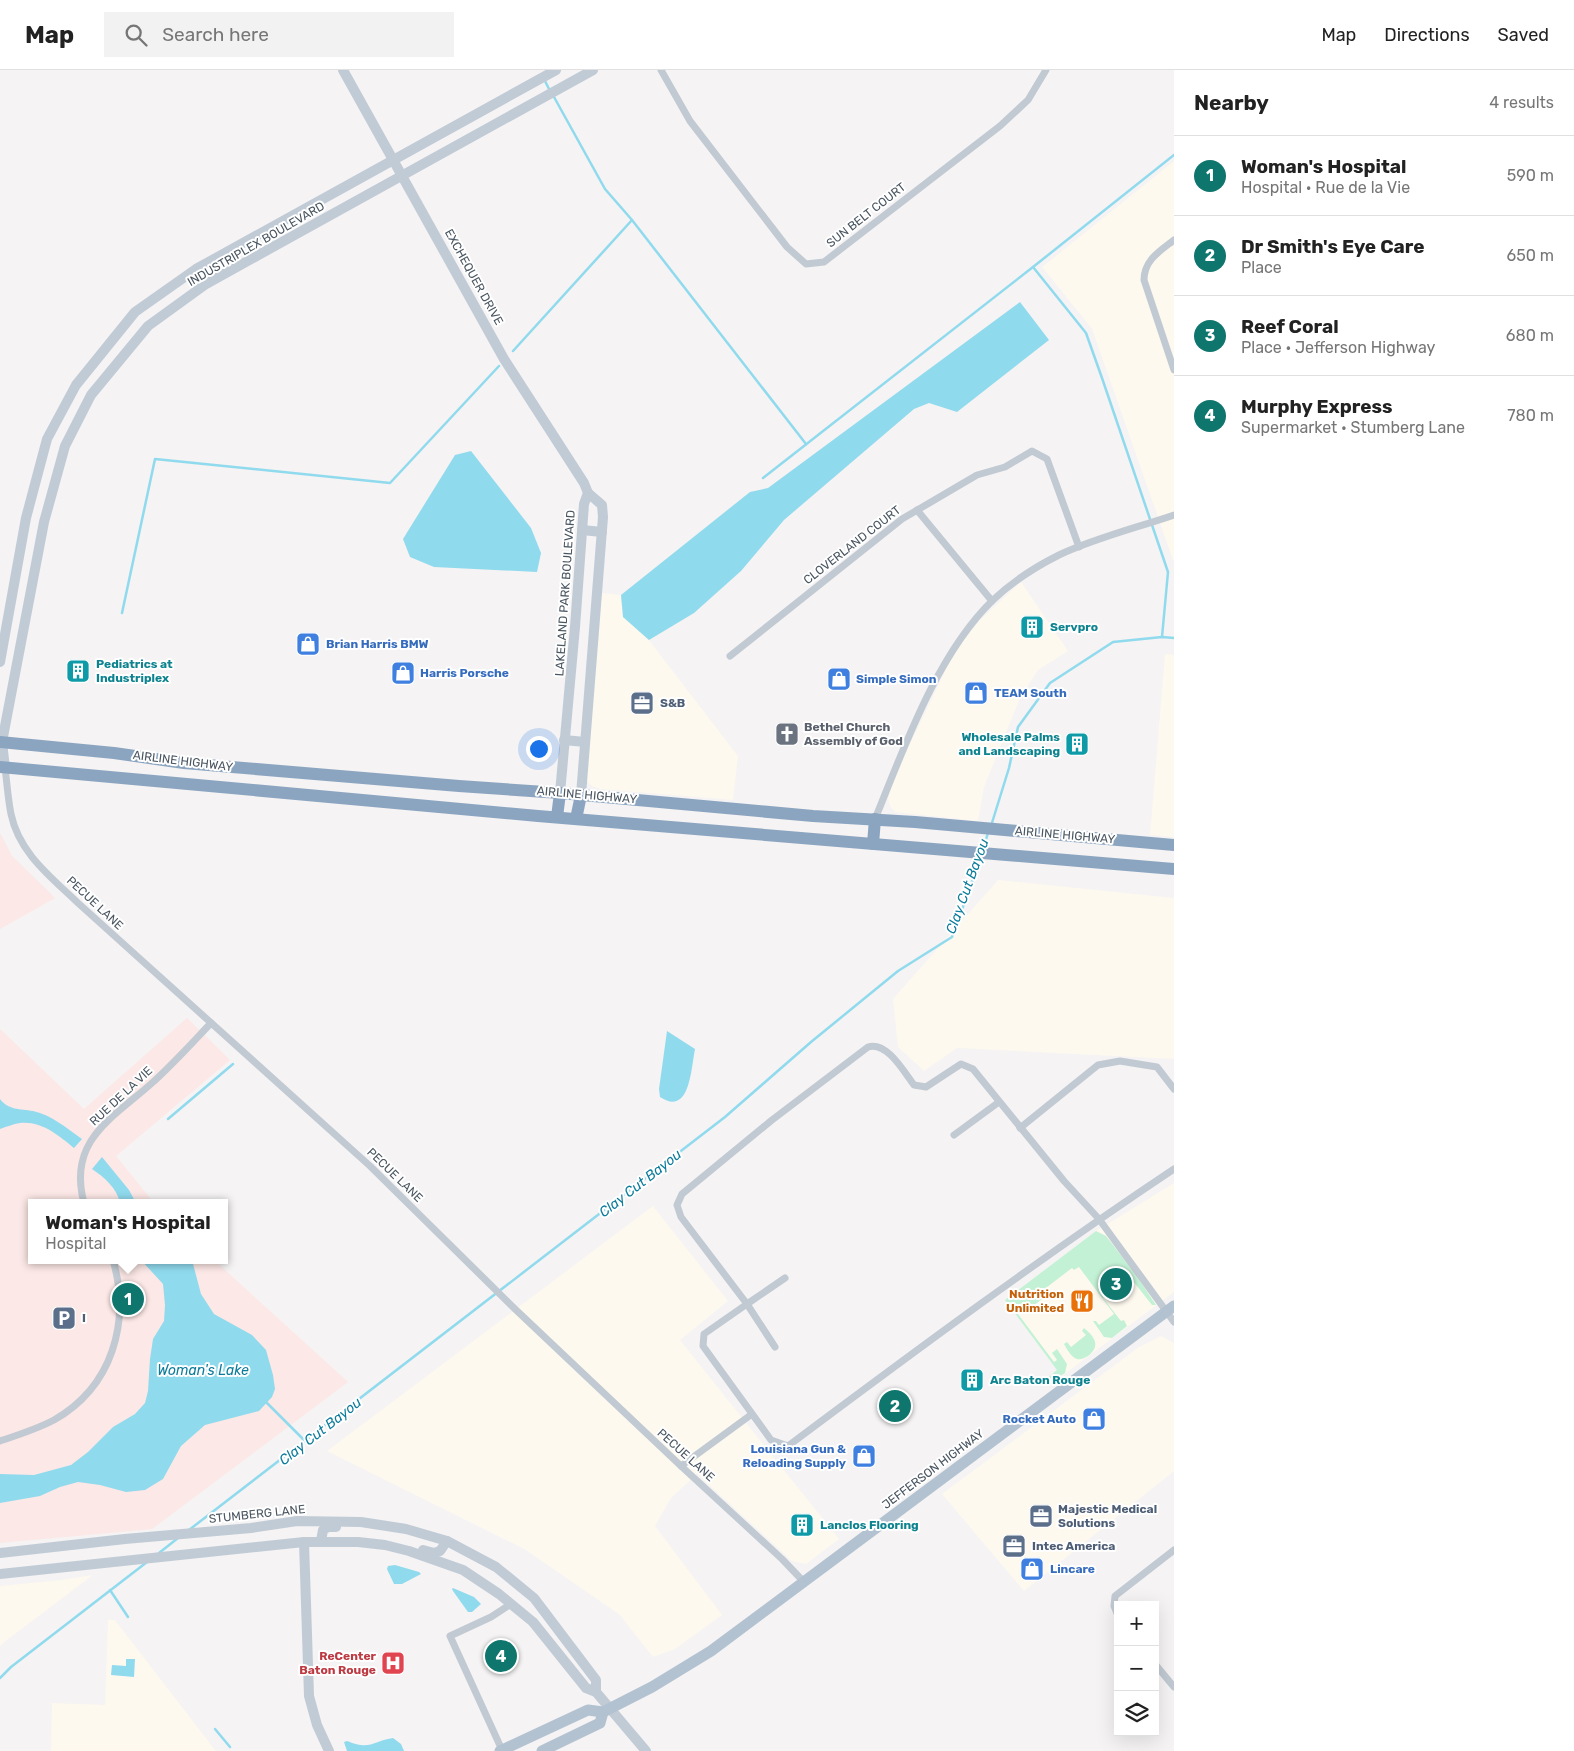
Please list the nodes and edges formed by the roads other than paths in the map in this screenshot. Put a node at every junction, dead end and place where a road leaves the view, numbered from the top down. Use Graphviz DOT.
graph roads {
  1 [pos="343,70"];
  2 [pos="556,70"];
  3 [pos="592,70"];
  4 [pos="660,70"];
  5 [pos="1046,70"];
  6 [pos="394,159"];
  7 [pos="403,176"];
  8 [pos="1174,240"];
  9 [pos="1174,370"];
  10 [pos="588,493"];
  11 [pos="917,510"];
  12 [pos="1174,515"];
  13 [pos="582,530"];
  14 [pos="602,532"];
  15 [pos="1079,547"];
  16 [pos="992,601"];
  17 [pos="575,627"];
  18 [pos="594,629"];
  19 [pos="730,656"];
  20 [pos="0,662"];
  21 [pos="569,696"];
  22 [pos="588,699"];
  23 [pos="564,740"];
  24 [pos="1,742"];
  25 [pos="585,742"];
  26 [pos="2,765"];
  27 [pos="459,786"];
  28 [pos="560,793"];
  29 [pos="581,795"];
  30 [pos="455,809"];
  31 [pos="557,817"];
  32 [pos="576,819"];
  33 [pos="875,819"];
  34 [pos="873,844"];
  35 [pos="1174,845"];
  36 [pos="1173,869"];
  37 [pos="211,1023"];
  38 [pos="1174,1089"];
  39 [pos="999,1102"];
  40 [pos="1020,1128"];
  41 [pos="954,1135"];
  42 [pos="1174,1169"];
  43 [pos="83,1199"];
  44 [pos="1099,1219"];
  45 [pos="115,1264"];
  46 [pos="785,1278"];
  47 [pos="747,1304"];
  48 [pos="1170,1309"];
  49 [pos="1174,1322"];
  50 [pos="775,1347"];
  51 [pos="752,1414"];
  52 [pos="0,1441"];
  53 [pos="681,1466"];
  54 [pos="354,1522"];
  55 [pos="447,1540"];
  56 [pos="321,1541"];
  57 [pos="304,1542"];
  58 [pos="1174,1550"];
  59 [pos="409,1551"];
  60 [pos="0,1553"];
  61 [pos="0,1574"];
  62 [pos="804,1582"];
  63 [pos="1114,1601"];
  64 [pos="511,1604"];
  65 [pos="1159,1669"];
  66 [pos="1174,1687"];
  67 [pos="596,1692"];
  68 [pos="607,1710"];
  69 [pos="501,1750"];
  70 [pos="329,1751"];
  71 [pos="542,1751"];
  72 [pos="646,1751"];
  1 -- 6 [label="street, EXCHEQUER DRIVE"];
  2 -- 6 [label="street, INDUSTRIPLEX BOULEVARD"];
  3 -- 7 [label="street, INDUSTRIPLEX BOULEVARD"];
  4 -- 5 [label="street, SUN BELT COURT"];
  6 -- 7 [label="street, EXCHEQUER DRIVE"];
  6 -- 20 [label="street, INDUSTRIPLEX BOULEVARD"];
  7 -- 10 [label="street, EXCHEQUER DRIVE"];
  7 -- 24 [label="street, INDUSTRIPLEX BOULEVARD"];
  8 -- 9 [label="street"];
  10 -- 13 [label="street, LAKELAND PARK BOULEVARD"];
  10 -- 14 [label="street"];
  11 -- 15 [label="street, CLOVERLAND COURT"];
  11 -- 16 [label="street"];
  11 -- 19 [label="street, CLOVERLAND COURT"];
  12 -- 15 [label="street"];
  13 -- 14 [label="street"];
  13 -- 17 [label="street, LAKELAND PARK BOULEVARD"];
  14 -- 18 [label="street"];
  15 -- 16 [label="street"];
  16 -- 33 [label="street"];
  17 -- 18 [label="street"];
  17 -- 21 [label="street, LAKELAND PARK BOULEVARD"];
  18 -- 22 [label="street"];
  21 -- 22 [label="street"];
  21 -- 23 [label="street, LAKELAND PARK BOULEVARD"];
  22 -- 25 [label="street"];
  23 -- 25 [label="street"];
  23 -- 28 [label="street, LAKELAND PARK BOULEVARD"];
  24 -- 26 [label="street, INDUSTRIPLEX BOULEVARD"];
  24 -- 27 [label="highway, AIRLINE HIGHWAY"];
  25 -- 29 [label="street"];
  26 -- 30 [label="highway, AIRLINE HIGHWAY"];
  26 -- 37 [label="street, PECUE LANE"];
  27 -- 28 [label="highway, AIRLINE HIGHWAY"];
  27 -- 30 [label="highway"];
  28 -- 29 [label="highway, AIRLINE HIGHWAY"];
  28 -- 31 [label="highway"];
  29 -- 32 [label="highway"];
  29 -- 33 [label="highway, AIRLINE HIGHWAY"];
  30 -- 31 [label="highway, AIRLINE HIGHWAY"];
  31 -- 32 [label="highway, AIRLINE HIGHWAY"];
  32 -- 34 [label="highway, AIRLINE HIGHWAY"];
  33 -- 34 [label="highway"];
  33 -- 35 [label="highway, AIRLINE HIGHWAY"];
  34 -- 36 [label="highway, AIRLINE HIGHWAY"];
  35 -- 36 [label="highway"];
  37 -- 43 [label="street, RUE DE LA VIE"];
  37 -- 53 [label="street, PECUE LANE"];
  38 -- 40 [label="street"];
  39 -- 40 [label="street"];
  39 -- 41 [label="street"];
  39 -- 47 [label="street"];
  40 -- 44 [label="street"];
  42 -- 44 [label="street"];
  44 -- 48 [label="street"];
  44 -- 51 [label="street"];
  45 -- 52 [label="street"];
  46 -- 47 [label="street"];
  47 -- 50 [label="street"];
  47 -- 51 [label="street"];
  48 -- 49 [label="street"];
  48 -- 62 [label="main road, JEFFERSON HIGHWAY"];
  51 -- 53 [label="street"];
  53 -- 62 [label="street, PECUE LANE"];
  54 -- 55 [label="street, STUMBERG LANE"];
  54 -- 56 [label="street"];
  54 -- 60 [label="street, STUMBERG LANE"];
  55 -- 59 [label="street"];
  55 -- 67 [label="street, STUMBERG LANE"];
  56 -- 57 [label="street, STUMBERG LANE"];
  56 -- 59 [label="street, STUMBERG LANE"];
  57 -- 61 [label="street, STUMBERG LANE"];
  57 -- 70 [label="street"];
  58 -- 63 [label="street"];
  59 -- 64 [label="street, STUMBERG LANE"];
  62 -- 68 [label="main road, JEFFERSON HIGHWAY"];
  64 -- 67 [label="street, STUMBERG LANE"];
  64 -- 69 [label="street"];
  65 -- 66 [label="street"];
  67 -- 68 [label="street, STUMBERG LANE"];
  68 -- 69 [label="main road, JEFFERSON HIGHWAY"];
  68 -- 71 [label="main road, JEFFERSON HIGHWAY"];
  68 -- 72 [label="street, STUMBERG LANE"];
}
